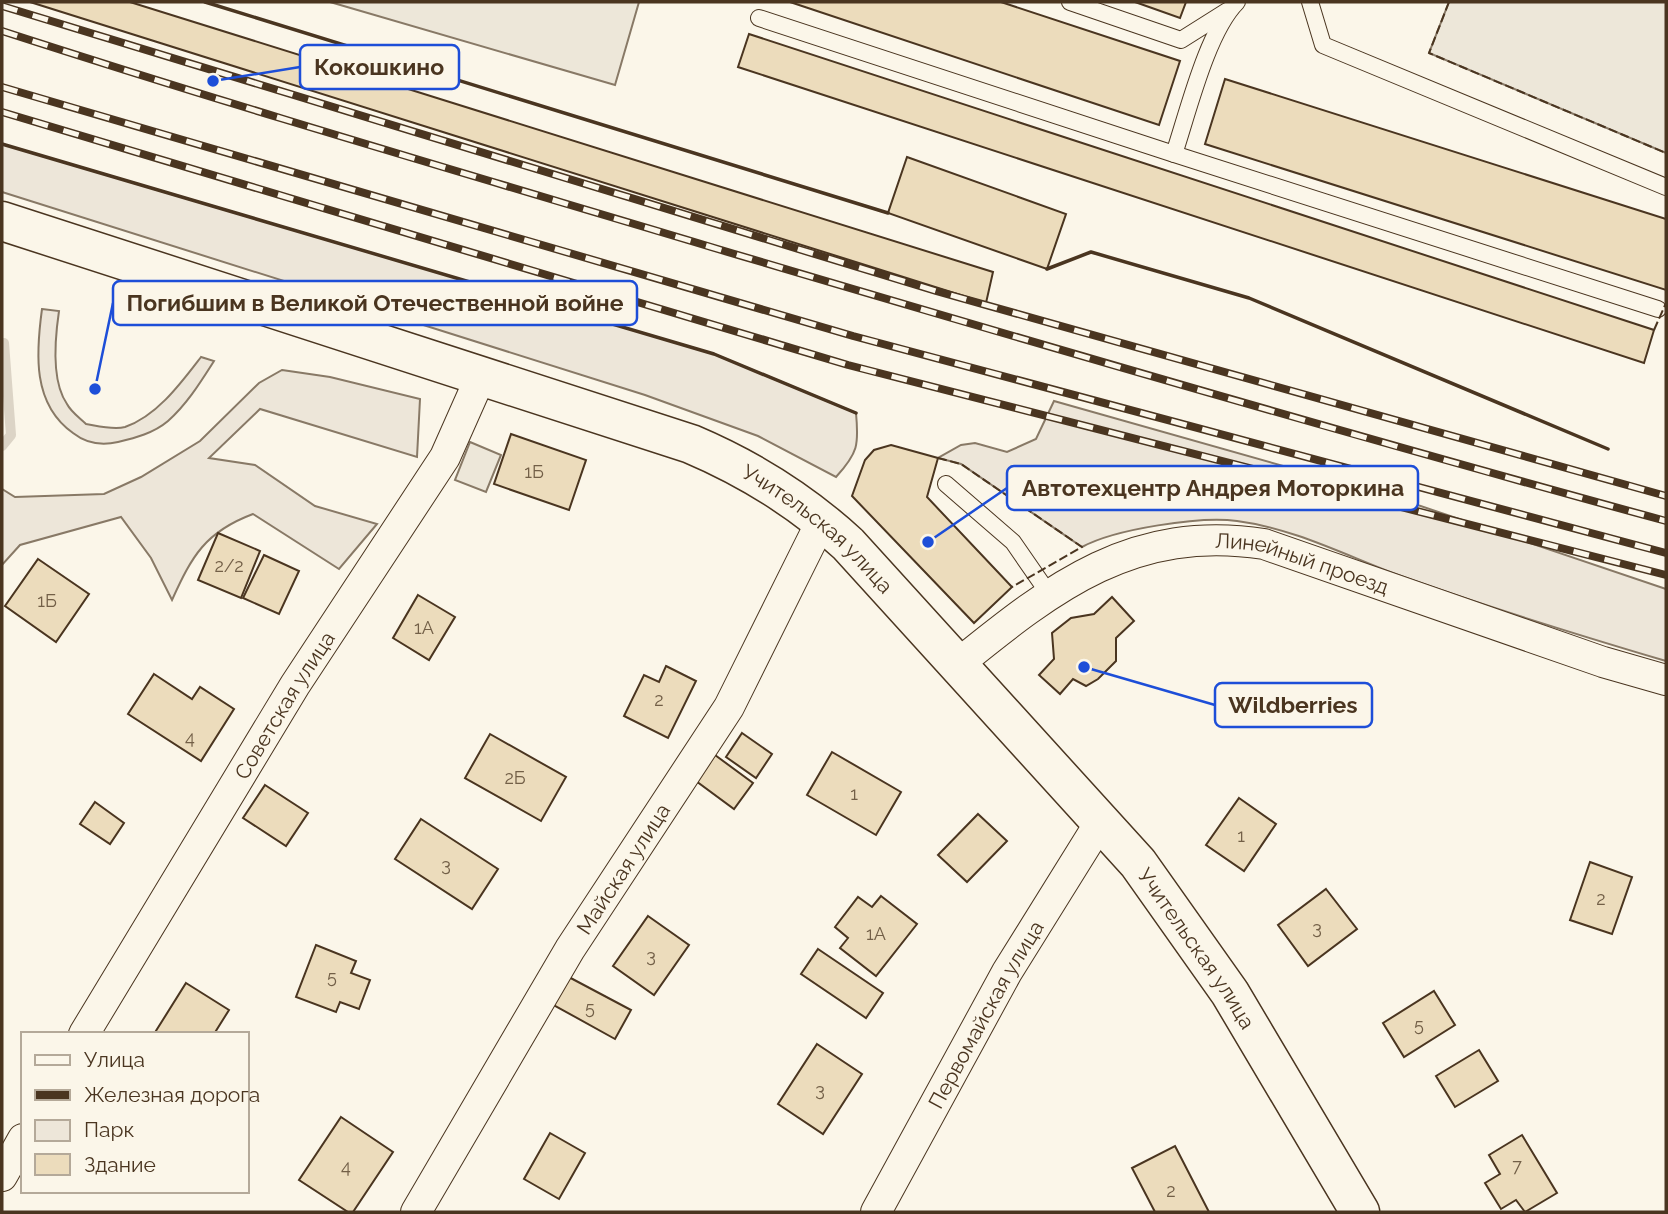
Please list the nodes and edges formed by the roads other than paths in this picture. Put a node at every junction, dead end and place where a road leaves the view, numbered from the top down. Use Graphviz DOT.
graph roads {
  1 [pos="1070,2"];
  2 [pos="1310,2"];
  3 [pos="1232,7"];
  4 [pos="759,18"];
  5 [pos="1174,154"];
  6 [pos="1666,187"];
  7 [pos="2,221"];
  8 [pos="1658,309"];
  9 [pos="481,376"];
  10 [pos="946,484"];
  11 [pos="822,520"];
  12 [pos="1049,594"];
  13 [pos="958,664"];
  14 [pos="1666,680"];
  15 [pos="1101,821"];
  16 [pos="85,1032"];
  17 [pos="21,1143"];
  18 [pos="2,1176"];
  19 [pos="416,1212"];
  20 [pos="876,1212"];
  21 [pos="1360,1212"];
  1 -- 3 [label="lane"];
  2 -- 6 [label="lane"];
  3 -- 5 [label="lane"];
  4 -- 5 [label="lane"];
  5 -- 8 [label="lane"];
  7 -- 9 [label="street, Учительская улица"];
  9 -- 11 [label="street, Учительская улица"];
  9 -- 16 [label="street, Советская улица"];
  10 -- 12 [label="lane"];
  11 -- 13 [label="street, Учительская улица"];
  11 -- 19 [label="street, Майская улица"];
  12 -- 13 [label="street, Линейный проезд"];
  12 -- 14 [label="street, Линейный проезд"];
  13 -- 15 [label="street, Учительская улица"];
  15 -- 20 [label="street, Первомайская улица"];
  15 -- 21 [label="street, Учительская улица"];
  17 -- 18 [label="street"];
}
